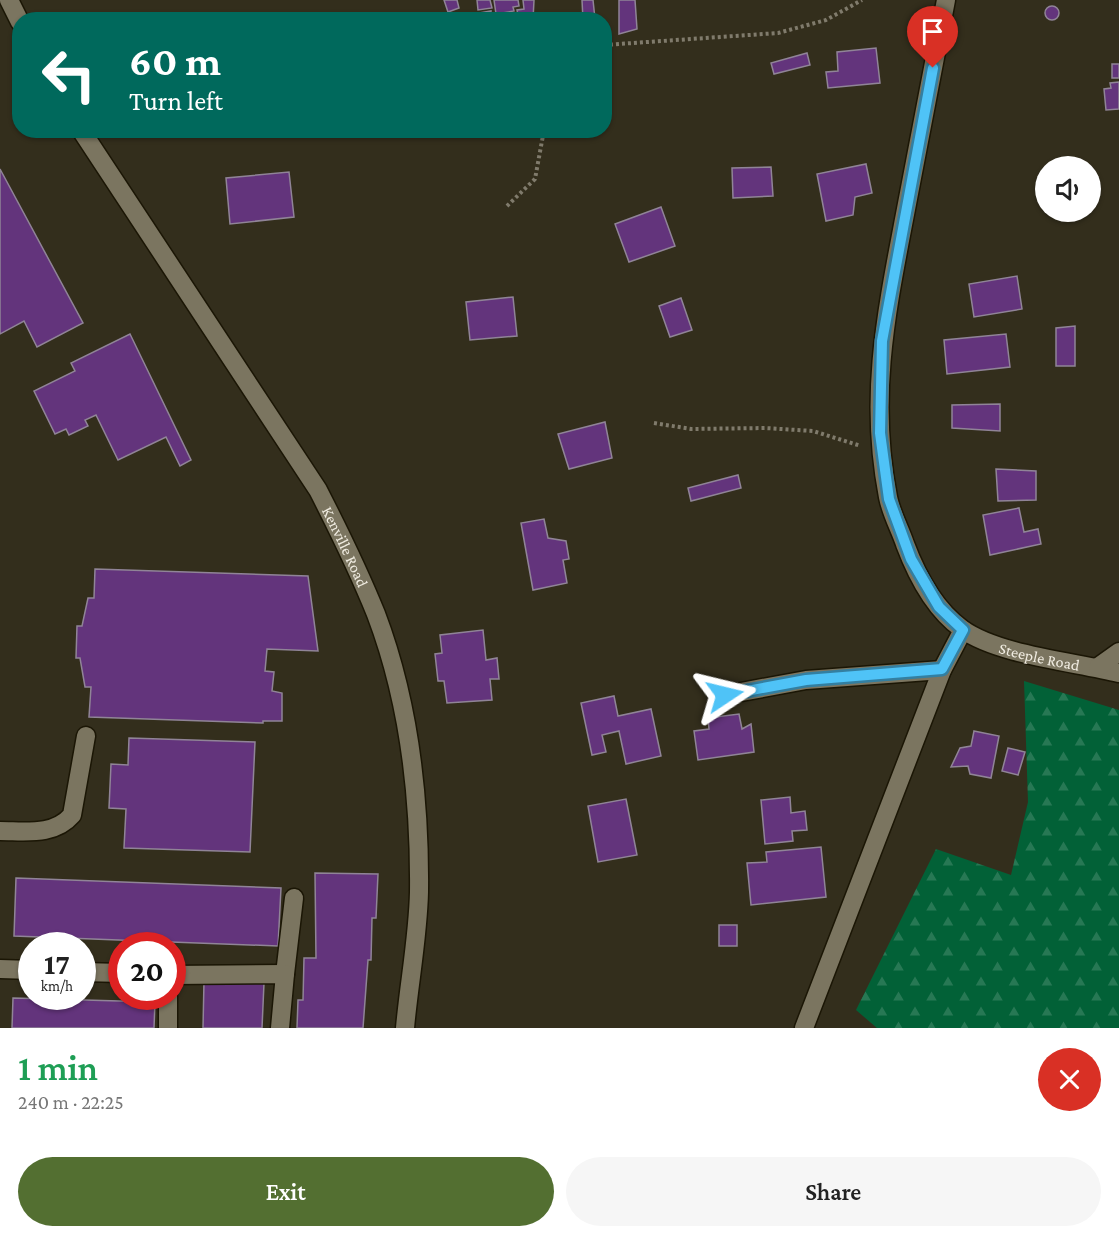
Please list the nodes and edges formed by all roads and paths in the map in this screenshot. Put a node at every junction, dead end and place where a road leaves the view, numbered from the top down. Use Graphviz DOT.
graph roads {
  1 [pos="862,0"];
  2 [pos="946,0"];
  3 [pos="612,44"];
  4 [pos="86,138"];
  5 [pos="543,138"];
  6 [pos="507,206"];
  7 [pos="654,423"];
  8 [pos="882,453"];
  9 [pos="963,630"];
  10 [pos="1119,652"];
  11 [pos="1098,667"];
  12 [pos="942,669"];
  13 [pos="1119,673"];
  14 [pos="725,695"];
  15 [pos="86,736"];
  16 [pos="0,831"];
  17 [pos="294,898"];
  18 [pos="0,969"];
  19 [pos="18,970"];
  20 [pos="285,974"];
  21 [pos="186,975"];
  22 [pos="168,1010"];
  23 [pos="168,1028"];
  24 [pos="280,1028"];
  25 [pos="405,1028"];
  26 [pos="804,1028"];
  1 -- 3 [label="path"];
  2 -- 8 [label="street"];
  4 -- 25 [label="street, Kenville Road"];
  5 -- 6 [label="path"];
  7 -- 8 [label="path"];
  8 -- 9 [label="street"];
  9 -- 11 [label="street, Steeple Road"];
  9 -- 12 [label="street"];
  10 -- 11 [label="street"];
  11 -- 13 [label="street, Steeple Road"];
  12 -- 14 [label="street"];
  12 -- 26 [label="street"];
  15 -- 16 [label="street"];
  17 -- 20 [label="street"];
  18 -- 19 [label="street"];
  20 -- 21 [label="street"];
  20 -- 24 [label="street"];
  22 -- 23 [label="street"];
}
